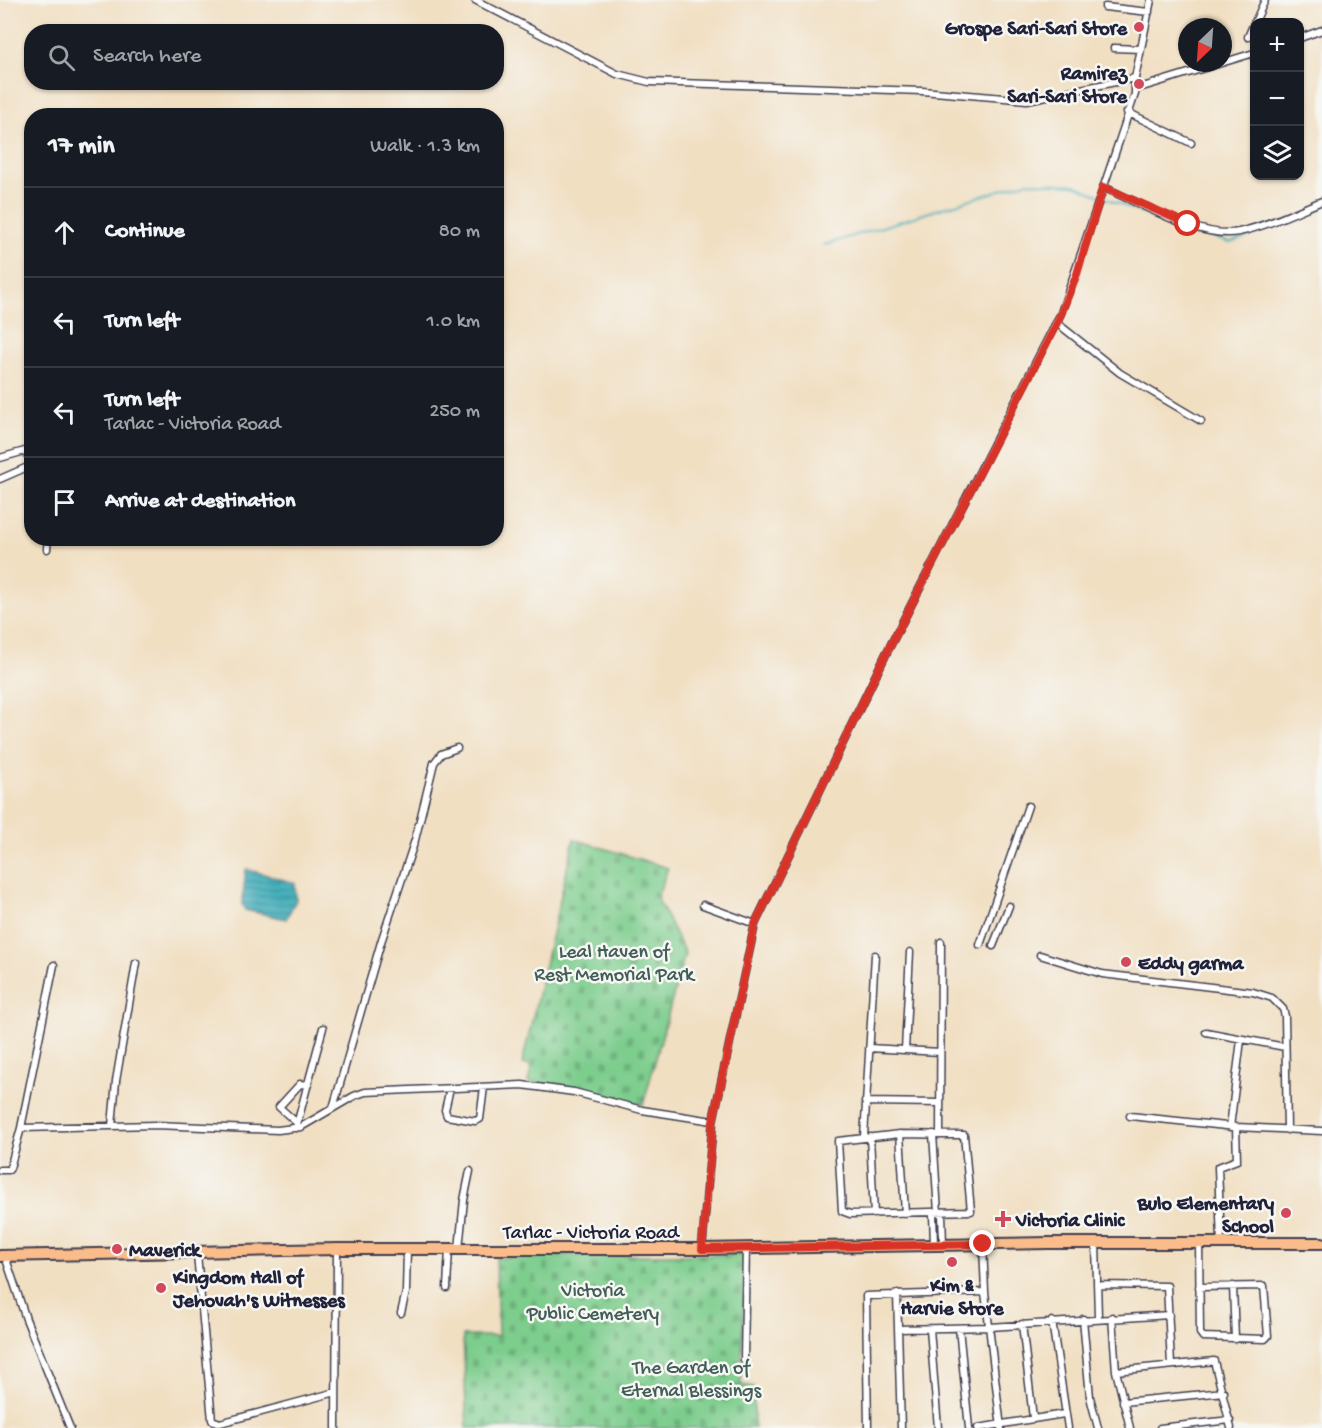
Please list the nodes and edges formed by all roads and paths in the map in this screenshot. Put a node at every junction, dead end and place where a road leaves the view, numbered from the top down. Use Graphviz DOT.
graph roads {
  1 [pos="475,0"];
  2 [pos="1151,0"];
  3 [pos="1265,0"];
  4 [pos="1105,8"];
  5 [pos="1149,12"];
  6 [pos="1257,18"];
  7 [pos="1322,30"];
  8 [pos="1250,33"];
  9 [pos="1304,36"];
  10 [pos="1248,37"];
  11 [pos="1114,48"];
  12 [pos="1141,50"];
  13 [pos="1250,54"];
  14 [pos="1135,78"];
  15 [pos="1136,89"];
  16 [pos="1127,112"];
  17 [pos="1191,143"];
  18 [pos="1103,187"];
  19 [pos="1322,201"];
  20 [pos="1057,323"];
  21 [pos="1201,421"];
  22 [pos="23,452"];
  23 [pos="0,458"];
  24 [pos="24,468"];
  25 [pos="0,479"];
  26 [pos="47,546"];
  27 [pos="47,549"];
  28 [pos="457,748"];
  29 [pos="1028,806"];
  30 [pos="703,905"];
  31 [pos="1009,906"];
  32 [pos="755,924"];
  33 [pos="941,942"];
  34 [pos="980,945"];
  35 [pos="993,946"];
  36 [pos="910,952"];
  37 [pos="875,955"];
  38 [pos="1040,955"];
  39 [pos="136,963"];
  40 [pos="54,965"];
  41 [pos="323,1028"];
  42 [pos="1206,1032"];
  43 [pos="1241,1041"];
  44 [pos="1285,1047"];
  45 [pos="869,1048"];
  46 [pos="904,1050"];
  47 [pos="940,1052"];
  48 [pos="308,1085"];
  49 [pos="484,1087"];
  50 [pos="450,1088"];
  51 [pos="865,1102"];
  52 [pos="940,1102"];
  53 [pos="333,1109"];
  54 [pos="1130,1116"];
  55 [pos="713,1121"];
  56 [pos="112,1126"];
  57 [pos="296,1126"];
  58 [pos="1233,1127"];
  59 [pos="21,1128"];
  60 [pos="1287,1130"];
  61 [pos="1322,1131"];
  62 [pos="900,1134"];
  63 [pos="936,1134"];
  64 [pos="867,1137"];
  65 [pos="0,1170"];
  66 [pos="470,1172"];
  67 [pos="906,1213"];
  68 [pos="938,1213"];
  69 [pos="874,1214"];
  70 [pos="1199,1241"];
  71 [pos="1221,1241"];
  72 [pos="1096,1243"];
  73 [pos="1322,1243"];
  74 [pos="983,1244"];
  75 [pos="938,1245"];
  76 [pos="746,1248"];
  77 [pos="337,1249"];
  78 [pos="406,1249"];
  79 [pos="454,1249"];
  80 [pos="702,1249"];
  81 [pos="197,1254"];
  82 [pos="3,1256"];
  83 [pos="1097,1285"];
  84 [pos="1233,1286"];
  85 [pos="1199,1287"];
  86 [pos="447,1288"];
  87 [pos="985,1292"];
  88 [pos="897,1294"];
  89 [pos="401,1313"];
  90 [pos="1169,1315"];
  91 [pos="1098,1317"];
  92 [pos="1112,1317"];
  93 [pos="1083,1319"];
  94 [pos="1052,1321"];
  95 [pos="1022,1324"];
  96 [pos="990,1327"];
  97 [pos="959,1328"];
  98 [pos="898,1329"];
  99 [pos="930,1329"];
  100 [pos="1235,1339"];
  101 [pos="744,1360"];
  102 [pos="1171,1365"];
  103 [pos="1116,1371"];
  104 [pos="336,1392"];
  105 [pos="1224,1392"];
  106 [pos="1124,1402"];
  107 [pos="1064,1413"];
  108 [pos="1033,1418"];
  109 [pos="1230,1424"];
  110 [pos="1000,1426"];
  111 [pos="70,1428"];
  112 [pos="336,1428"];
  113 [pos="868,1428"];
  114 [pos="901,1428"];
  115 [pos="938,1428"];
  116 [pos="969,1428"];
  117 [pos="978,1428"];
  118 [pos="1068,1428"];
  119 [pos="1098,1428"];
  120 [pos="1130,1428"];
  121 [pos="1160,1428"];
  1 -- 14 [label="street"];
  2 -- 5 [label="street"];
  3 -- 6 [label="street"];
  4 -- 5 [label="street"];
  5 -- 12 [label="street"];
  7 -- 9 [label="street"];
  8 -- 10 [label="street"];
  11 -- 12 [label="street"];
  12 -- 14 [label="street"];
  13 -- 15 [label="street"];
  14 -- 15 [label="street"];
  15 -- 16 [label="street"];
  16 -- 17 [label="street"];
  16 -- 18 [label="street"];
  18 -- 19 [label="street"];
  18 -- 20 [label="street"];
  20 -- 21 [label="street"];
  20 -- 32 [label="street"];
  22 -- 23 [label="street"];
  24 -- 25 [label="street"];
  26 -- 27 [label="street"];
  28 -- 53 [label="street"];
  29 -- 34 [label="street"];
  30 -- 32 [label="street"];
  31 -- 35 [label="street"];
  32 -- 55 [label="street"];
  33 -- 47 [label="street"];
  36 -- 46 [label="street"];
  37 -- 45 [label="street"];
  38 -- 44 [label="street"];
  39 -- 56 [label="street"];
  40 -- 59 [label="street"];
  41 -- 48 [label="street"];
  42 -- 43 [label="street"];
  43 -- 44 [label="street"];
  43 -- 58 [label="street"];
  44 -- 60 [label="street"];
  45 -- 46 [label="street"];
  45 -- 51 [label="street"];
  46 -- 47 [label="street"];
  47 -- 52 [label="street"];
  48 -- 57 [label="street"];
  48 -- 57 [label="street"];
  49 -- 50 [label="street"];
  49 -- 50 [label="street"];
  49 -- 55 [label="street"];
  50 -- 53 [label="street"];
  51 -- 52 [label="street"];
  51 -- 64 [label="street"];
  52 -- 63 [label="street"];
  53 -- 57 [label="street"];
  54 -- 58 [label="street"];
  55 -- 80 [label="street"];
  56 -- 57 [label="street"];
  56 -- 59 [label="street"];
  58 -- 60 [label="street"];
  58 -- 71 [label="street"];
  59 -- 65 [label="street"];
  60 -- 61 [label="street"];
  62 -- 63 [label="street"];
  62 -- 64 [label="street"];
  62 -- 67 [label="street"];
  63 -- 68 [label="street"];
  63 -- 68 [label="street"];
  64 -- 69 [label="street"];
  64 -- 69 [label="street"];
  66 -- 79 [label="street"];
  67 -- 68 [label="street"];
  67 -- 69 [label="street"];
  68 -- 75 [label="street"];
  70 -- 71 [label="main road, Tarlac - Victoria Road"];
  70 -- 72 [label="main road, Tarlac - Victoria Road"];
  70 -- 85 [label="street"];
  71 -- 73 [label="main road, Tarlac - Victoria Road"];
  72 -- 74 [label="main road, Tarlac - Victoria Road"];
  72 -- 83 [label="street"];
  74 -- 75 [label="main road, Tarlac - Victoria Road"];
  74 -- 87 [label="street"];
  75 -- 76 [label="main road, Tarlac - Victoria Road"];
  76 -- 80 [label="main road, Tarlac - Victoria Road"];
  76 -- 101 [label="street"];
  77 -- 78 [label="main road, Tarlac - Victoria Road"];
  77 -- 81 [label="main road, Tarlac - Victoria Road"];
  77 -- 104 [label="street"];
  78 -- 79 [label="main road, Tarlac - Victoria Road"];
  78 -- 89 [label="street"];
  79 -- 80 [label="main road, Tarlac - Victoria Road"];
  79 -- 86 [label="street"];
  81 -- 82 [label="main road, Tarlac - Victoria Road"];
  81 -- 104 [label="street"];
  82 -- 111 [label="street"];
  83 -- 90 [label="street"];
  83 -- 91 [label="street"];
  84 -- 85 [label="street"];
  84 -- 100 [label="street"];
  84 -- 100 [label="street"];
  85 -- 100 [label="street"];
  87 -- 88 [label="street"];
  87 -- 96 [label="street"];
  88 -- 98 [label="street"];
  88 -- 113 [label="street"];
  90 -- 92 [label="street"];
  90 -- 102 [label="street"];
  91 -- 92 [label="street"];
  91 -- 93 [label="street"];
  92 -- 103 [label="street"];
  93 -- 94 [label="street"];
  93 -- 119 [label="street"];
  94 -- 95 [label="street"];
  94 -- 107 [label="street"];
  95 -- 96 [label="street"];
  95 -- 108 [label="street"];
  96 -- 97 [label="street"];
  96 -- 110 [label="street"];
  97 -- 99 [label="street"];
  97 -- 116 [label="street"];
  98 -- 99 [label="street"];
  98 -- 114 [label="street"];
  99 -- 115 [label="street"];
  102 -- 103 [label="street"];
  102 -- 105 [label="street"];
  103 -- 106 [label="street"];
  104 -- 112 [label="street"];
  105 -- 106 [label="street"];
  105 -- 109 [label="street"];
  106 -- 120 [label="street"];
  107 -- 108 [label="street"];
  107 -- 118 [label="street"];
  108 -- 110 [label="street"];
  109 -- 121 [label="street"];
  110 -- 117 [label="street"];
}
